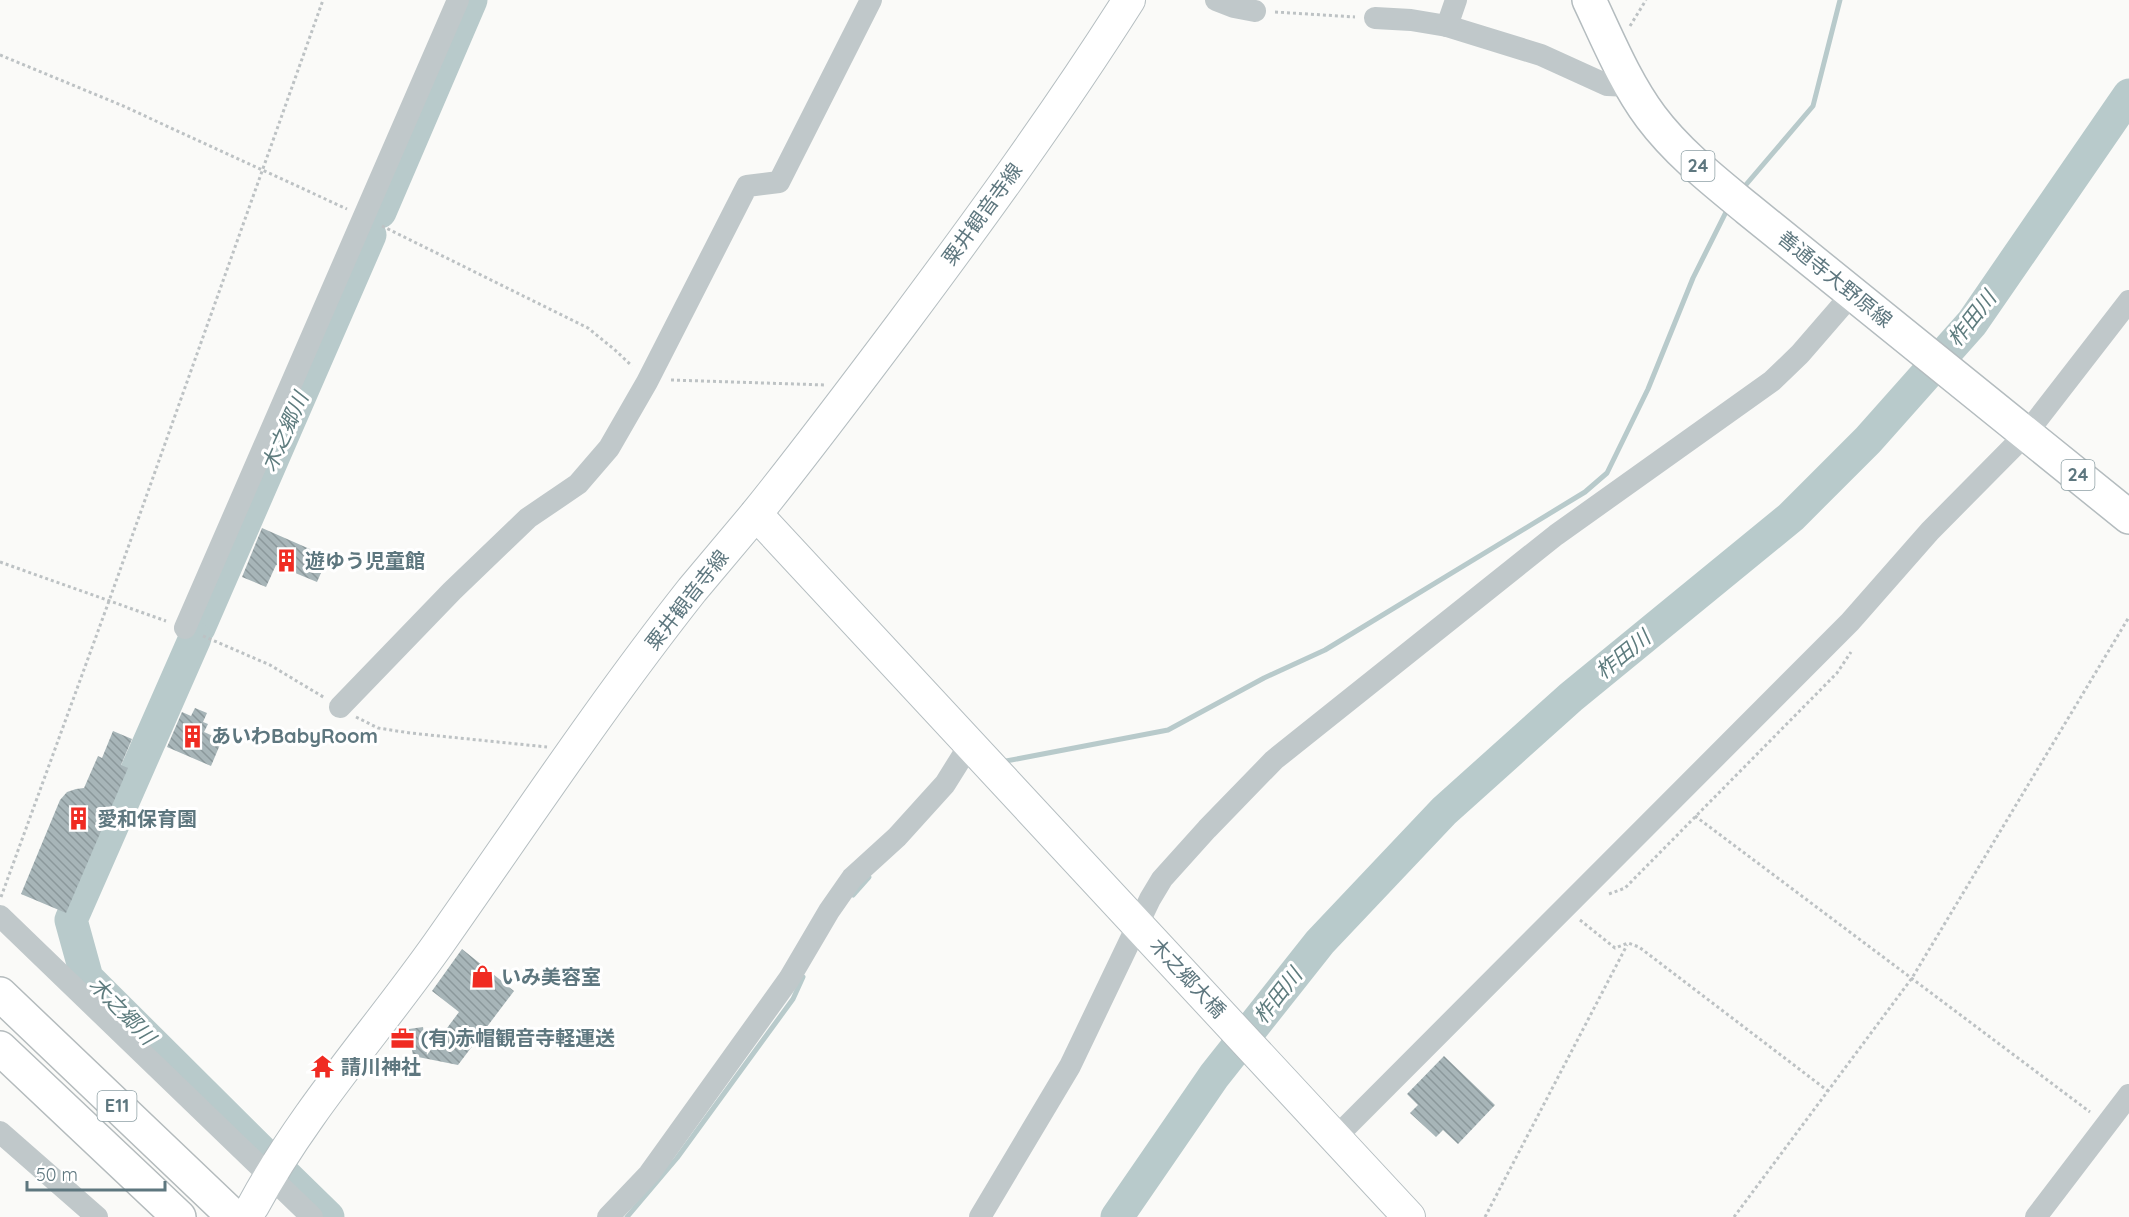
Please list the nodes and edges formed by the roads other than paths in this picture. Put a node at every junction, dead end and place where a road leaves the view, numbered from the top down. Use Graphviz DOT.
graph roads {
  1 [pos="458,0"];
  2 [pos="871,0"];
  3 [pos="1129,0"];
  4 [pos="1216,0"];
  5 [pos="1456,0"];
  6 [pos="1589,0"];
  7 [pos="1255,11"];
  8 [pos="1376,18"];
  9 [pos="1447,26"];
  10 [pos="1630,86"];
  11 [pos="1852,294"];
  12 [pos="2129,302"];
  13 [pos="2070,379"];
  14 [pos="2026,434"];
  15 [pos="756,514"];
  16 [pos="2126,517"];
  17 [pos="185,628"];
  18 [pos="340,707"];
  19 [pos="970,744"];
  20 [pos="0,916"];
  21 [pos="1139,925"];
  22 [pos="0,994"];
  23 [pos="0,1048"];
  24 [pos="2129,1095"];
  25 [pos="0,1132"];
  26 [pos="1336,1137"];
  27 [pos="270,1174"];
  28 [pos="244,1211"];
  29 [pos="97,1217"];
  30 [pos="179,1217"];
  31 [pos="312,1217"];
  32 [pos="608,1217"];
  33 [pos="980,1217"];
  34 [pos="1409,1217"];
  35 [pos="2036,1217"];
  1 -- 17 [label="street"];
  2 -- 18 [label="street"];
  3 -- 15 [label="main road, 粟井観音寺線"];
  4 -- 7 [label="street"];
  5 -- 9 [label="street"];
  6 -- 10 [label="main road, 善通寺大野原線 / 24"];
  8 -- 9 [label="street"];
  9 -- 10 [label="street"];
  10 -- 11 [label="main road, 善通寺大野原線 / 24"];
  11 -- 14 [label="main road, 善通寺大野原線 / 24"];
  11 -- 21 [label="street"];
  12 -- 13 [label="street"];
  13 -- 14 [label="street"];
  13 -- 16 [label="street"];
  14 -- 16 [label="main road, 善通寺大野原線 / 24"];
  14 -- 26 [label="street"];
  15 -- 19 [label="main road, 木之郷大橋"];
  15 -- 27 [label="main road, 粟井観音寺線"];
  19 -- 21 [label="main road, 木之郷大橋"];
  19 -- 32 [label="street"];
  20 -- 27 [label="street"];
  21 -- 26 [label="main road, 木之郷大橋"];
  21 -- 33 [label="street"];
  22 -- 28 [label="main road, E11"];
  23 -- 30 [label="main road, E11"];
  24 -- 35 [label="street"];
  25 -- 29 [label="street"];
  26 -- 34 [label="main road, 木之郷大橋"];
  27 -- 28 [label="main road, 粟井観音寺線"];
  27 -- 31 [label="street"];
}
